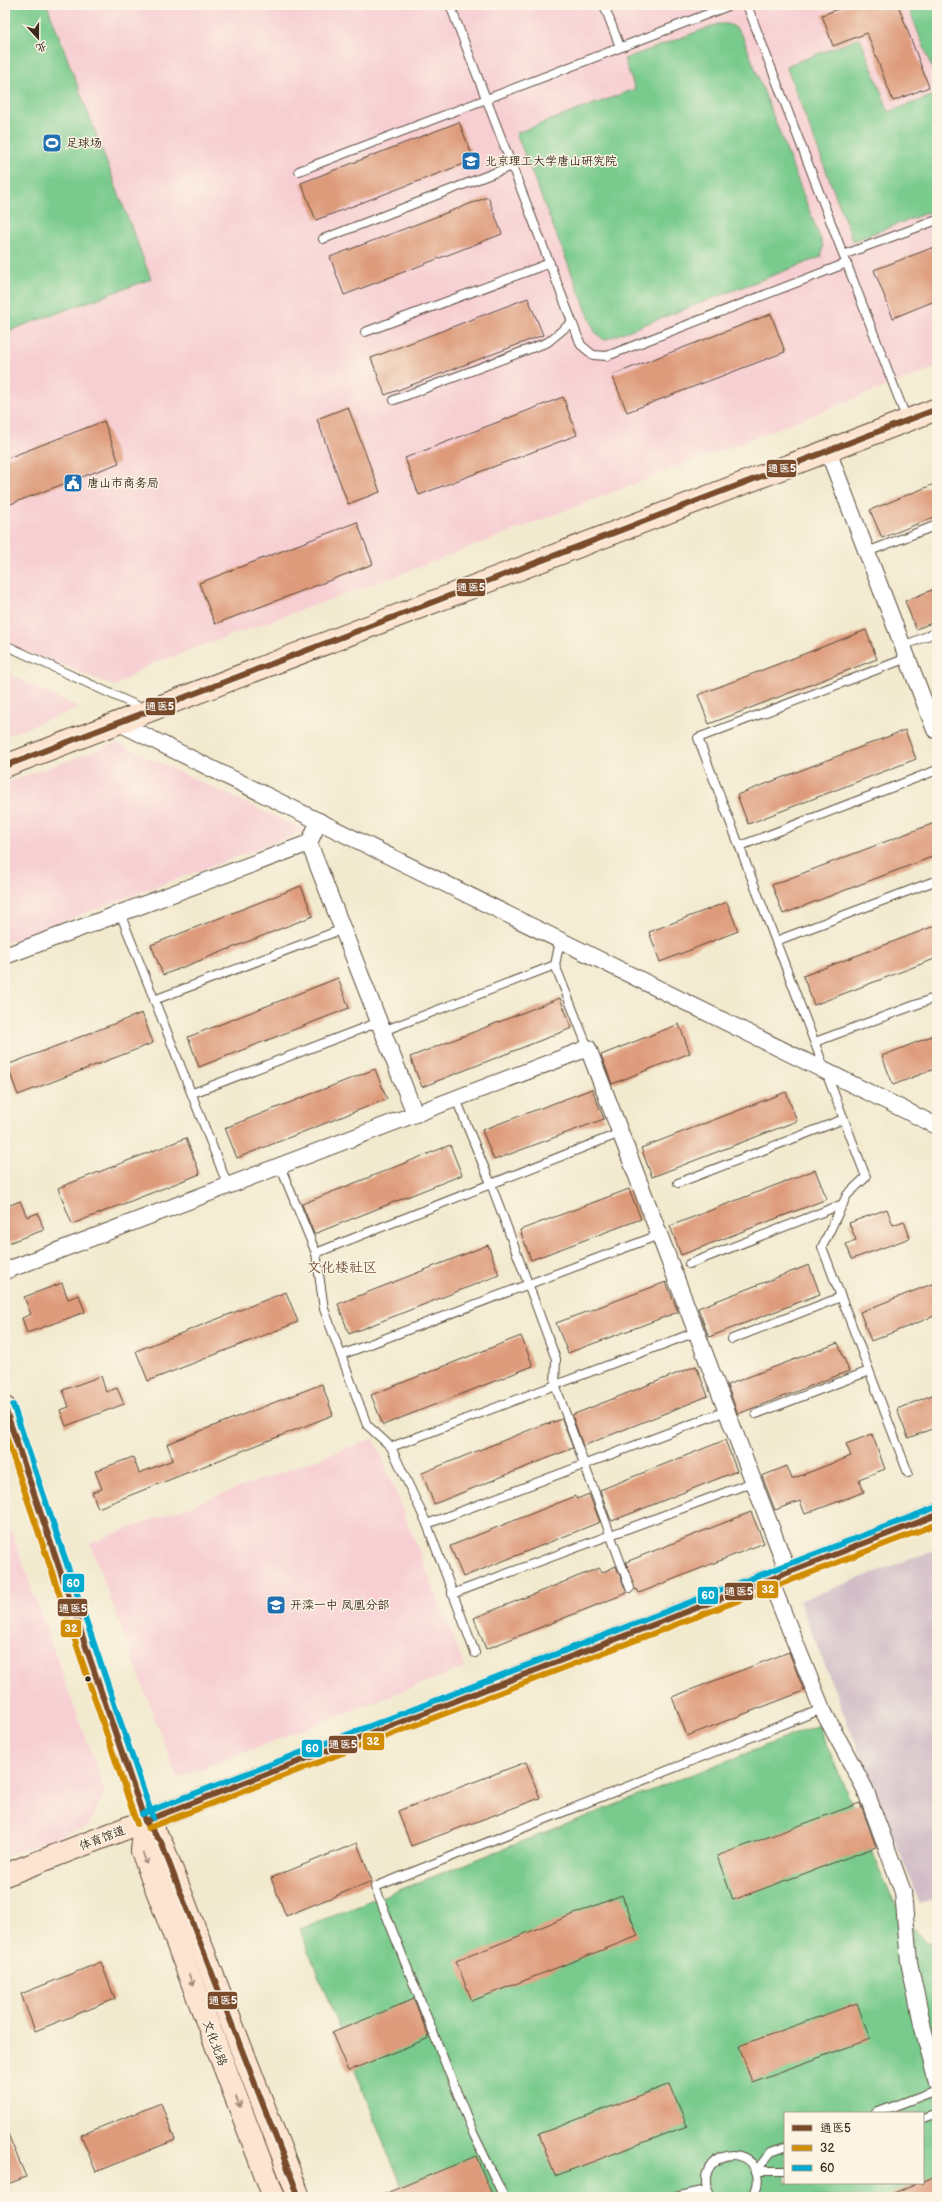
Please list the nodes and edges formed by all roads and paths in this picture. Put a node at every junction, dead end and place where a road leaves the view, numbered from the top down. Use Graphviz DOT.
graph roads {
  1 [pos="450,5"];
  2 [pos="604,5"];
  3 [pos="731,5"];
  4 [pos="747,5"];
  5 [pos="620,47"];
  6 [pos="486,99"];
  7 [pos="512,166"];
  8 [pos="299,171"];
  9 [pos="937,220"];
  10 [pos="323,239"];
  11 [pos="843,255"];
  12 [pos="847,263"];
  13 [pos="550,264"];
  14 [pos="572,322"];
  15 [pos="365,332"];
  16 [pos="394,400"];
  17 [pos="937,409"];
  18 [pos="908,421"];
  19 [pos="828,451"];
  20 [pos="937,525"];
  21 [pos="867,552"];
  22 [pos="937,632"];
  23 [pos="5,645"];
  24 [pos="905,652"];
  25 [pos="147,711"];
  26 [pos="117,722"];
  27 [pos="936,731"];
  28 [pos="5,766"];
  29 [pos="937,770"];
  30 [pos="319,821"];
  31 [pos="309,844"];
  32 [pos="740,846"];
  33 [pos="932,882"];
  34 [pos="120,914"];
  35 [pos="343,929"];
  36 [pos="560,941"];
  37 [pos="776,941"];
  38 [pos="5,956"];
  39 [pos="555,965"];
  40 [pos="937,997"];
  41 [pos="154,1000"];
  42 [pos="381,1026"];
  43 [pos="815,1042"];
  44 [pos="588,1048"];
  45 [pos="826,1071"];
  46 [pos="192,1093"];
  47 [pos="456,1099"];
  48 [pos="416,1114"];
  49 [pos="844,1119"];
  50 [pos="937,1126"];
  51 [pos="620,1133"];
  52 [pos="280,1166"];
  53 [pos="678,1183"];
  54 [pos="491,1184"];
  55 [pos="228,1186"];
  56 [pos="843,1204"];
  57 [pos="659,1235"];
  58 [pos="316,1253"];
  59 [pos="689,1264"];
  60 [pos="5,1271"];
  61 [pos="528,1285"];
  62 [pos="841,1297"];
  63 [pos="696,1332"];
  64 [pos="732,1339"];
  65 [pos="341,1355"];
  66 [pos="869,1371"];
  67 [pos="555,1385"];
  68 [pos="5,1408"];
  69 [pos="726,1411"];
  70 [pos="756,1414"];
  71 [pos="391,1447"];
  72 [pos="584,1465"];
  73 [pos="908,1473"];
  74 [pos="754,1482"];
  75 [pos="937,1515"];
  76 [pos="427,1524"];
  77 [pos="610,1535"];
  78 [pos="779,1576"];
  79 [pos="630,1588"];
  80 [pos="452,1594"];
  81 [pos="474,1653"];
  82 [pos="822,1709"];
  83 [pos="145,1821"];
  84 [pos="5,1875"];
  85 [pos="937,2083"];
  86 [pos="937,2090"];
  87 [pos="879,2112"];
  88 [pos="937,2114"];
  89 [pos="924,2119"];
  90 [pos="784,2147"];
  91 [pos="756,2171"];
  92 [pos="784,2171"];
  93 [pos="709,2193"];
  94 [pos="274,2197"];
  95 [pos="298,2197"];
  96 [pos="504,2197"];
  97 [pos="675,2197"];
  98 [pos="699,2197"];
  99 [pos="752,2197"];
  1 -- 6 [label="lane"];
  2 -- 5 [label="lane"];
  3 -- 5 [label="lane"];
  4 -- 11 [label="lane"];
  5 -- 6 [label="lane"];
  6 -- 7 [label="lane"];
  6 -- 8 [label="lane"];
  7 -- 10 [label="lane"];
  7 -- 13 [label="lane"];
  9 -- 11 [label="lane"];
  11 -- 12 [label="lane"];
  12 -- 14 [label="lane"];
  12 -- 18 [label="lane"];
  13 -- 14 [label="lane"];
  13 -- 15 [label="lane"];
  14 -- 16 [label="lane"];
  17 -- 18 [label="street"];
  18 -- 19 [label="street"];
  19 -- 21 [label="street"];
  19 -- 25 [label="street"];
  20 -- 21 [label="lane"];
  21 -- 24 [label="street"];
  22 -- 24 [label="lane"];
  23 -- 25 [label="lane"];
  24 -- 27 [label="street"];
  24 -- 32 [label="lane"];
  25 -- 26 [label="street"];
  26 -- 28 [label="street"];
  26 -- 30 [label="street"];
  29 -- 32 [label="lane"];
  30 -- 31 [label="street"];
  30 -- 36 [label="street"];
  31 -- 34 [label="street"];
  31 -- 35 [label="street"];
  32 -- 37 [label="lane"];
  33 -- 37 [label="lane"];
  34 -- 38 [label="street"];
  34 -- 41 [label="lane"];
  35 -- 41 [label="lane"];
  35 -- 42 [label="street"];
  36 -- 39 [label="lane"];
  36 -- 45 [label="street"];
  37 -- 43 [label="lane"];
  39 -- 42 [label="lane"];
  39 -- 44 [label="lane"];
  40 -- 43 [label="lane"];
  41 -- 46 [label="lane"];
  42 -- 46 [label="lane"];
  42 -- 48 [label="street"];
  43 -- 45 [label="lane"];
  44 -- 47 [label="street"];
  44 -- 51 [label="street"];
  45 -- 49 [label="lane"];
  45 -- 50 [label="street"];
  46 -- 55 [label="lane"];
  47 -- 48 [label="street"];
  47 -- 54 [label="lane"];
  48 -- 52 [label="street"];
  49 -- 53 [label="lane"];
  49 -- 56 [label="lane"];
  51 -- 54 [label="lane"];
  51 -- 57 [label="street"];
  52 -- 55 [label="street"];
  52 -- 58 [label="lane"];
  54 -- 58 [label="lane"];
  54 -- 61 [label="lane"];
  55 -- 60 [label="street"];
  56 -- 59 [label="lane"];
  56 -- 62 [label="lane"];
  57 -- 61 [label="lane"];
  57 -- 63 [label="street"];
  58 -- 65 [label="lane"];
  61 -- 65 [label="lane"];
  61 -- 67 [label="lane"];
  62 -- 64 [label="lane"];
  62 -- 66 [label="lane"];
  63 -- 67 [label="lane"];
  63 -- 69 [label="street"];
  65 -- 71 [label="lane"];
  66 -- 70 [label="lane"];
  66 -- 73 [label="lane"];
  67 -- 71 [label="lane"];
  67 -- 72 [label="lane"];
  68 -- 83 [label="street, 文化北路"];
  69 -- 72 [label="lane"];
  69 -- 74 [label="street"];
  71 -- 76 [label="lane"];
  72 -- 76 [label="lane"];
  72 -- 77 [label="lane"];
  74 -- 77 [label="lane"];
  74 -- 78 [label="street"];
  75 -- 78 [label="street, 体育馆道"];
  76 -- 80 [label="lane"];
  77 -- 79 [label="lane"];
  77 -- 80 [label="lane"];
  78 -- 82 [label="street"];
  78 -- 83 [label="street, 体育馆道"];
  80 -- 81 [label="lane"];
  82 -- 85 [label="street"];
  82 -- 96 [label="lane"];
  83 -- 84 [label="street, 体育馆道"];
  83 -- 94 [label="street, 文化北路, one-way"];
  83 -- 95 [label="street, 文化北路"];
  86 -- 87 [label="lane"];
  88 -- 89 [label="lane"];
  90 -- 91 [label="lane"];
  91 -- 92 [label="lane"];
  91 -- 93 [label="lane"];
  91 -- 99 [label="lane"];
  93 -- 97 [label="lane"];
  93 -- 98 [label="lane"];
}
